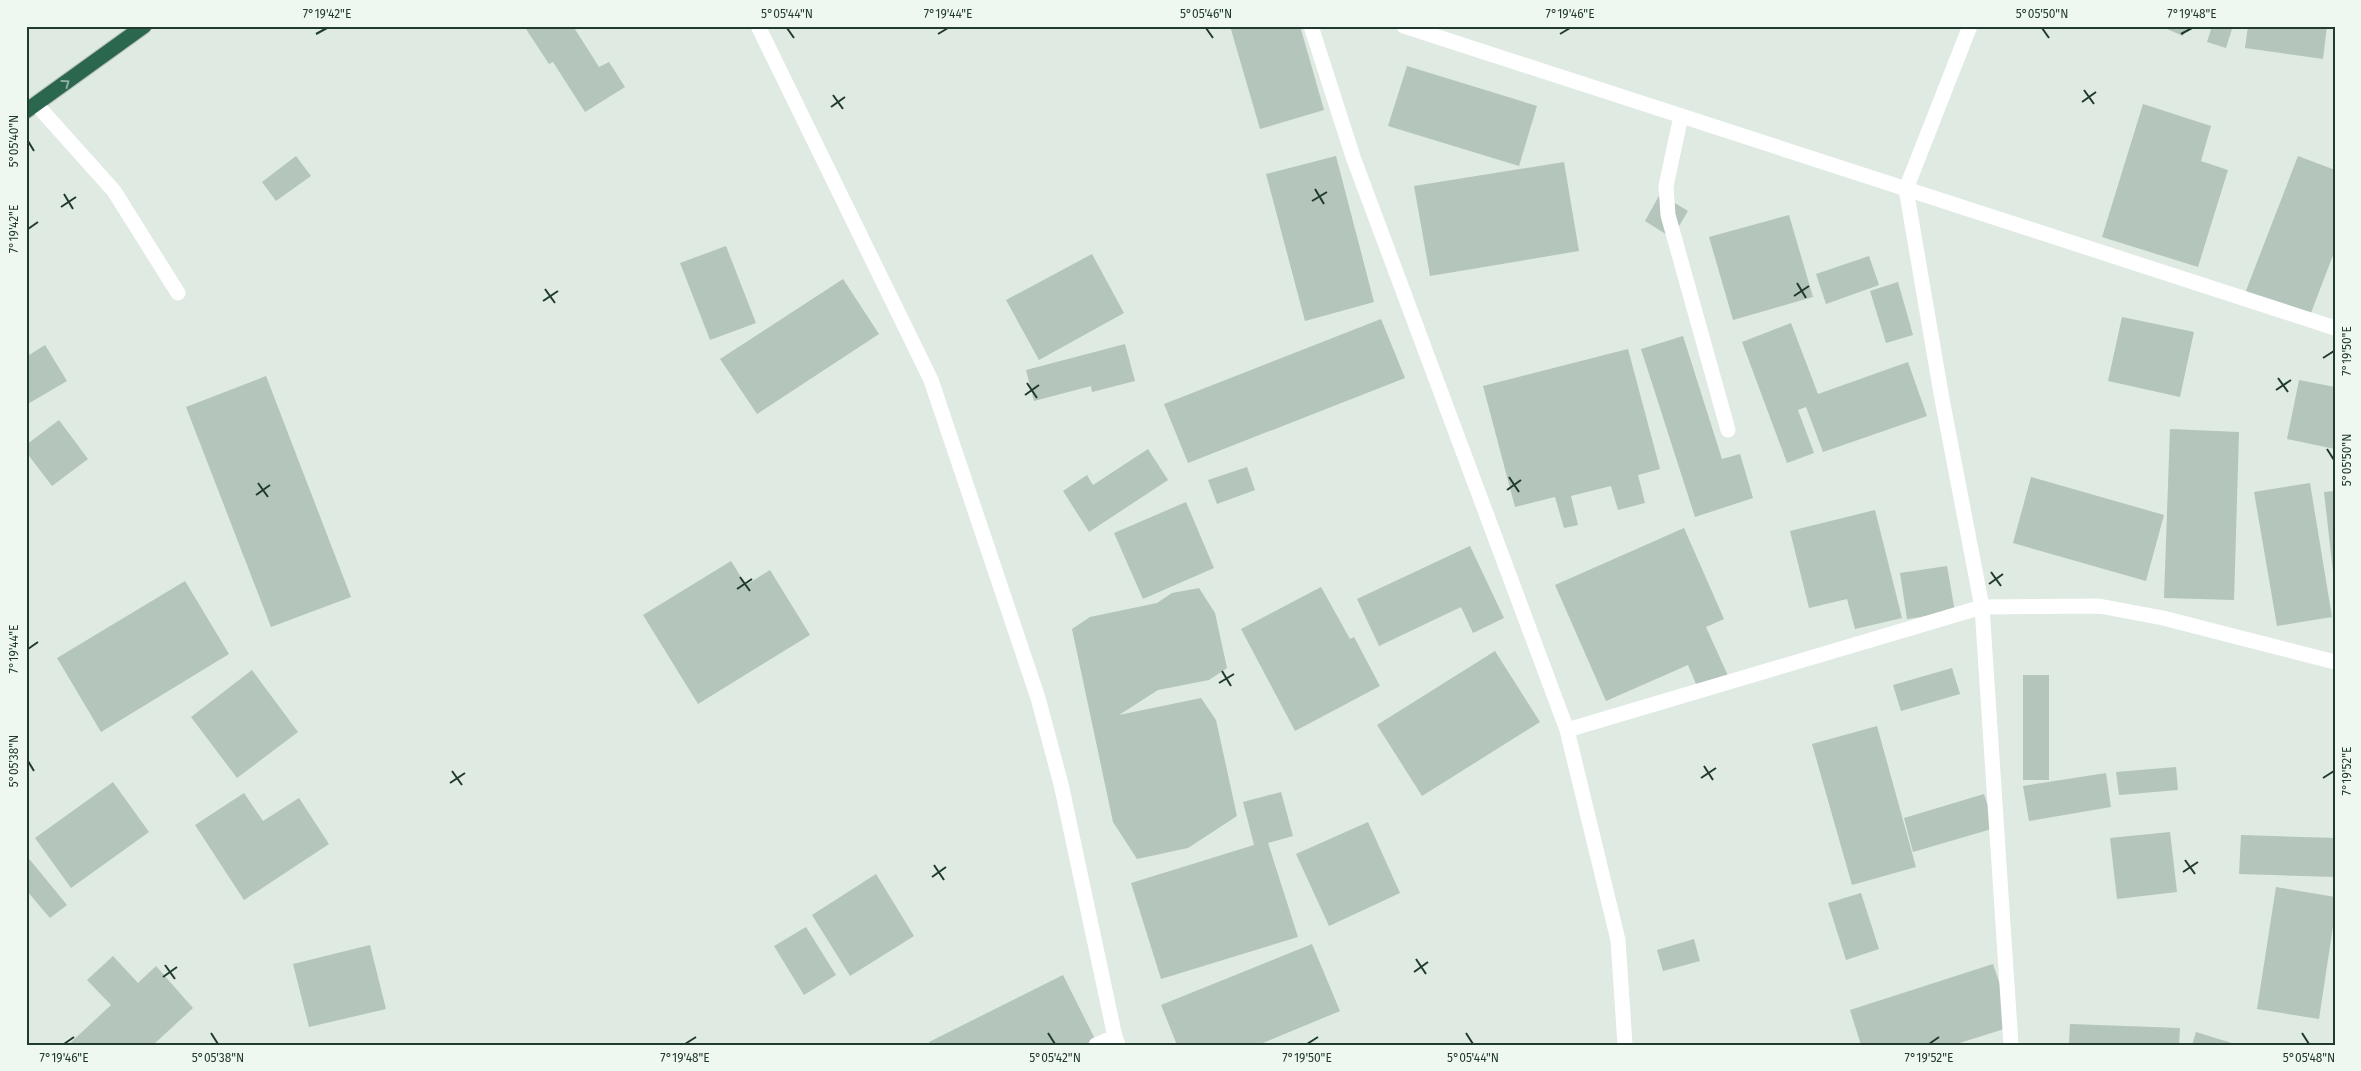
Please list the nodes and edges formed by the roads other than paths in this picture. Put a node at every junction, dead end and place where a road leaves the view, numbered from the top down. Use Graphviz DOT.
graph roads {
  1 [pos="144,26"];
  2 [pos="758,26"];
  3 [pos="1311,26"];
  4 [pos="1404,26"];
  5 [pos="1970,26"];
  6 [pos="31,107"];
  7 [pos="1681,116"];
  8 [pos="1906,189"];
  9 [pos="178,293"];
  10 [pos="2335,328"];
  11 [pos="1728,430"];
  12 [pos="1982,607"];
  13 [pos="2335,662"];
  14 [pos="1567,730"];
  15 [pos="1117,1041"];
  16 [pos="1096,1045"];
  17 [pos="1625,1045"];
  18 [pos="2011,1045"];
  6 -- 1 [label="highway, one-way"];
  2 -- 15 [label="street"];
  3 -- 14 [label="street"];
  4 -- 7 [label="street"];
  5 -- 8 [label="street"];
  6 -- 9 [label="street"];
  7 -- 8 [label="street"];
  7 -- 11 [label="street"];
  8 -- 10 [label="street"];
  8 -- 12 [label="street"];
  12 -- 13 [label="street"];
  12 -- 14 [label="street"];
  12 -- 18 [label="street"];
  14 -- 17 [label="street"];
  15 -- 16 [label="street"];
}
